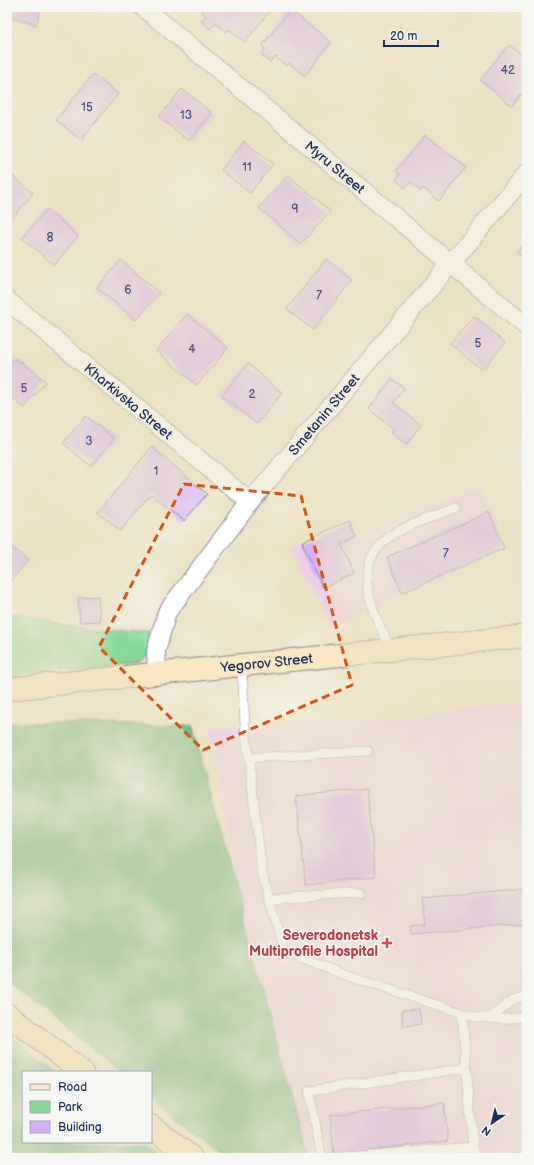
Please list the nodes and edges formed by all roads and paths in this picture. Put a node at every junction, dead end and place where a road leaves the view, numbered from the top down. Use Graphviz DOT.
graph roads {
  1 [pos="143,7"];
  2 [pos="527,174"];
  3 [pos="451,265"];
  4 [pos="7,300"];
  5 [pos="527,327"];
  6 [pos="250,502"];
  7 [pos="456,508"];
  8 [pos="527,636"];
  9 [pos="391,650"];
  10 [pos="242,665"];
  11 [pos="157,673"];
  12 [pos="7,689"];
  13 [pos="368,751"];
  14 [pos="249,758"];
  15 [pos="360,893"];
  16 [pos="269,898"];
  17 [pos="527,996"];
  18 [pos="462,1013"];
  19 [pos="7,1014"];
  20 [pos="527,1017"];
  21 [pos="490,1018"];
  22 [pos="466,1068"];
  23 [pos="81,1071"];
  24 [pos="152,1127"];
  25 [pos="473,1147"];
  26 [pos="527,1156"];
  27 [pos="192,1158"];
  28 [pos="322,1158"];
  29 [pos="329,1158"];
  30 [pos="478,1158"];
  31 [pos="514,1158"];
  1 -- 3 [label="street, Myru Street"];
  2 -- 3 [label="street, Smetanin Street"];
  3 -- 5 [label="street, Myru Street"];
  3 -- 6 [label="street, Smetanin Street"];
  4 -- 6 [label="street, Kharkivska Street"];
  6 -- 11 [label="street, Smetanin Street"];
  7 -- 9 [label="lane"];
  8 -- 9 [label="street, Yegorov Street"];
  9 -- 10 [label="street, Yegorov Street"];
  10 -- 11 [label="street, Yegorov Street"];
  10 -- 14 [label="lane"];
  11 -- 12 [label="street, Yegorov Street"];
  13 -- 14 [label="lane"];
  14 -- 16 [label="lane"];
  15 -- 16 [label="lane"];
  16 -- 18 [label="lane"];
  17 -- 21 [label="lane"];
  18 -- 21 [label="lane"];
  18 -- 22 [label="lane"];
  19 -- 23 [label="street"];
  20 -- 21 [label="lane"];
  22 -- 25 [label="lane"];
  22 -- 28 [label="lane"];
  24 -- 27 [label="street"];
  25 -- 29 [label="lane"];
  25 -- 30 [label="lane"];
  26 -- 31 [label="lane"];
}
